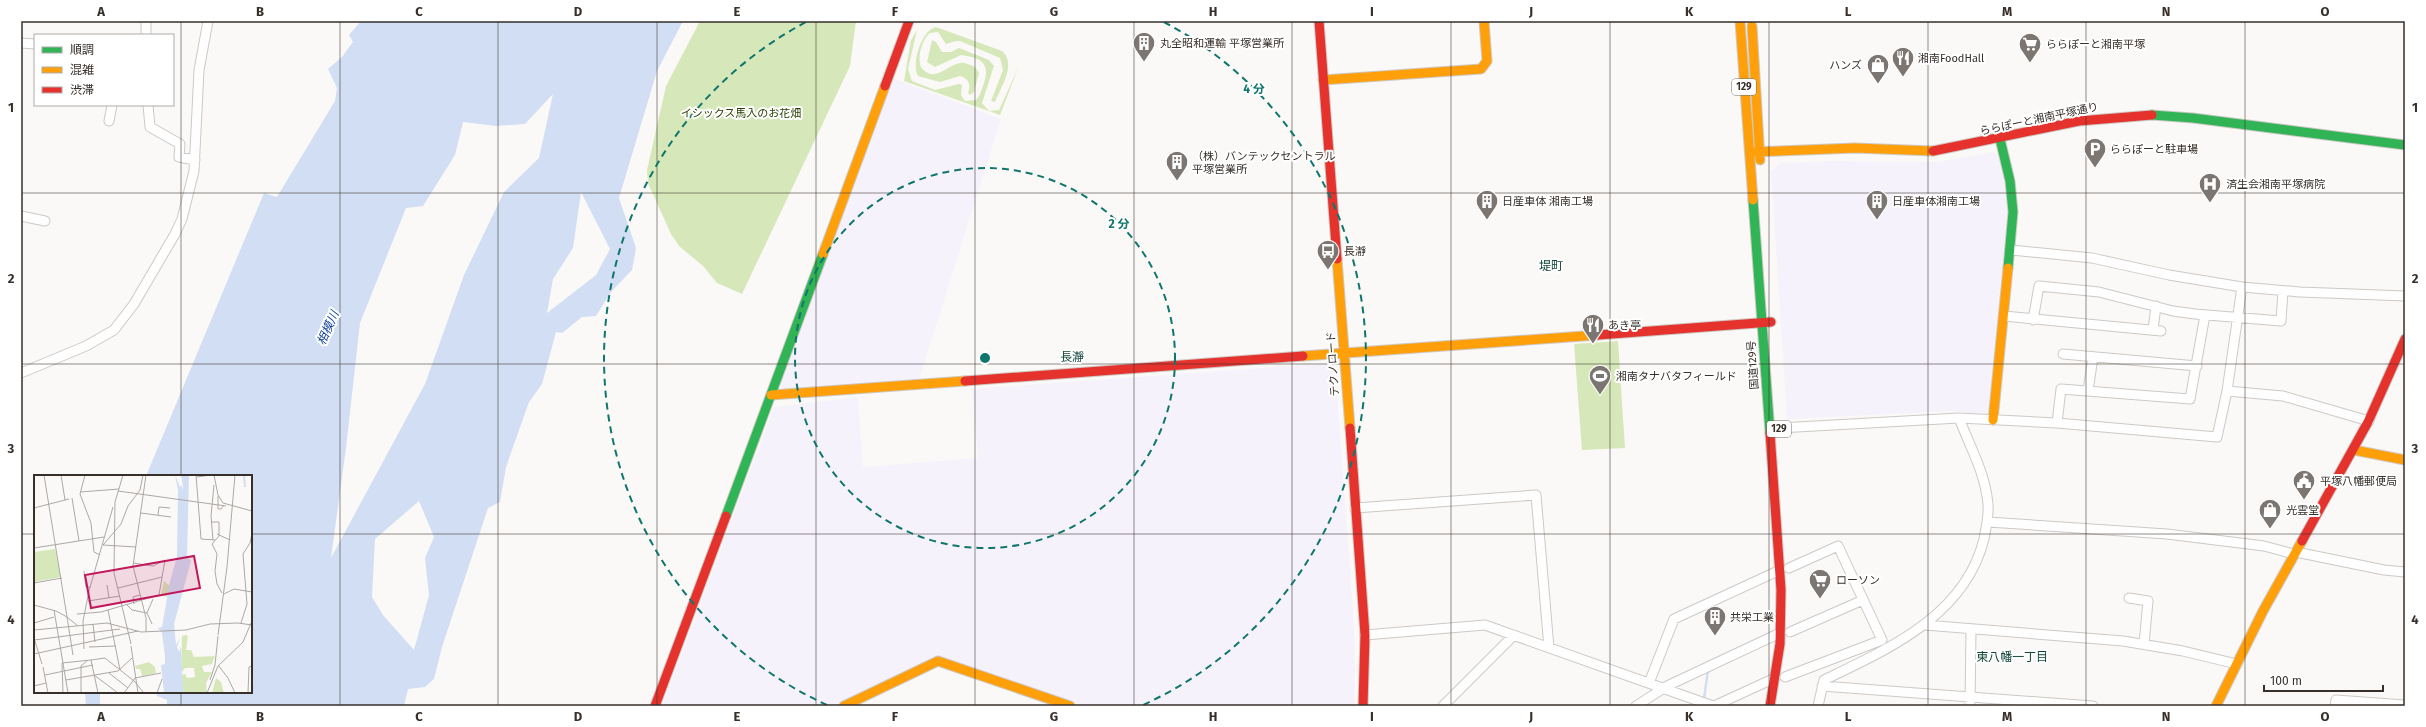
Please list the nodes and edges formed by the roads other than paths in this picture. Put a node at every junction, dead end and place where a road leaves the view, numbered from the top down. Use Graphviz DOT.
graph roads {
  1 [pos="146,21"];
  2 [pos="208,21"];
  3 [pos="909,21"];
  4 [pos="1319,21"];
  5 [pos="1484,21"];
  6 [pos="1740,21"];
  7 [pos="1752,21"];
  8 [pos="146,34"];
  9 [pos="21,43"];
  10 [pos="34,44"];
  11 [pos="1323,80"];
  12 [pos="112,106"];
  13 [pos="148,106"];
  14 [pos="109,121"];
  15 [pos="2000,139"];
  16 [pos="2405,145"];
  17 [pos="1749,152"];
  18 [pos="1760,152"];
  19 [pos="195,160"];
  20 [pos="1761,173"];
  21 [pos="21,216"];
  22 [pos="45,221"];
  23 [pos="1765,228"];
  24 [pos="2011,250"];
  25 [pos="2242,287"];
  26 [pos="2283,291"];
  27 [pos="2405,296"];
  28 [pos="2156,306"];
  29 [pos="2205,315"];
  30 [pos="2004,316"];
  31 [pos="2238,318"];
  32 [pos="2033,320"];
  33 [pos="1771,322"];
  34 [pos="1762,323"];
  35 [pos="2405,339"];
  36 [pos="1344,354"];
  37 [pos="2063,354"];
  38 [pos="2092,357"];
  39 [pos="2197,366"];
  40 [pos="21,373"];
  41 [pos="2088,391"];
  42 [pos="2227,391"];
  43 [pos="771,396"];
  44 [pos="1959,418"];
  45 [pos="1994,420"];
  46 [pos="2369,421"];
  47 [pos="2057,423"];
  48 [pos="1779,428"];
  49 [pos="2354,450"];
  50 [pos="2405,460"];
  51 [pos="1355,508"];
  52 [pos="1988,522"];
  53 [pos="2295,553"];
  54 [pos="1789,568"];
  55 [pos="1780,570"];
  56 [pos="2405,572"];
  57 [pos="2129,598"];
  58 [pos="1863,600"];
  59 [pos="1925,625"];
  60 [pos="1971,629"];
  61 [pos="1790,632"];
  62 [pos="1780,633"];
  63 [pos="1365,635"];
  64 [pos="1514,635"];
  65 [pos="2144,644"];
  66 [pos="1549,648"];
  67 [pos="2237,664"];
  68 [pos="1775,678"];
  69 [pos="1784,681"];
  70 [pos="1649,683"];
  71 [pos="1822,686"];
  72 [pos="1664,689"];
  73 [pos="1972,695"];
  74 [pos="2405,705"];
  75 [pos="656,706"];
  76 [pos="844,706"];
  77 [pos="1070,706"];
  78 [pos="1363,706"];
  79 [pos="1443,706"];
  80 [pos="1636,706"];
  81 [pos="1714,706"];
  82 [pos="1770,706"];
  83 [pos="1818,706"];
  84 [pos="1970,706"];
  85 [pos="2093,706"];
  86 [pos="2216,706"];
  87 [pos="2334,706"];
  1 -- 8 [label="street"];
  2 -- 19 [label="street"];
  3 -- 43 [label="main road"];
  4 -- 11 [label="main road, テクノロード"];
  5 -- 11 [label="main road"];
  6 -- 17 [label="main road, 国道129号 / 129"];
  7 -- 18 [label="main road, 129"];
  9 -- 10 [label="street"];
  11 -- 36 [label="main road, テクノロード"];
  12 -- 14 [label="street"];
  13 -- 19 [label="street"];
  15 -- 16 [label="main road, ららぽーと湘南平塚通り"];
  15 -- 18 [label="main road, ららぽーと湘南平塚通り"];
  15 -- 24 [label="main road"];
  17 -- 18 [label="main road, ららぽーと湘南平塚通り"];
  17 -- 34 [label="main road, 国道129号 / 129"];
  18 -- 20 [label="main road, 129"];
  19 -- 40 [label="street"];
  21 -- 22 [label="street"];
  23 -- 33 [label="main road, 国道129号 / 129"];
  24 -- 25 [label="street"];
  24 -- 30 [label="main road"];
  25 -- 26 [label="street"];
  25 -- 31 [label="street"];
  26 -- 27 [label="street"];
  26 -- 31 [label="street"];
  28 -- 29 [label="street"];
  28 -- 32 [label="street"];
  28 -- 32 [label="street"];
  29 -- 31 [label="street"];
  29 -- 39 [label="street"];
  30 -- 32 [label="street"];
  30 -- 45 [label="main road"];
  31 -- 42 [label="street"];
  33 -- 34 [label="main road"];
  33 -- 48 [label="main road, 国道129号 / 129"];
  34 -- 36 [label="main road"];
  34 -- 55 [label="main road, 国道129号 / 129"];
  35 -- 46 [label="main road"];
  36 -- 43 [label="main road"];
  36 -- 51 [label="main road, テクノロード"];
  37 -- 38 [label="street"];
  38 -- 39 [label="street"];
  38 -- 41 [label="street"];
  39 -- 41 [label="street"];
  41 -- 47 [label="street"];
  42 -- 46 [label="street"];
  42 -- 47 [label="street"];
  43 -- 75 [label="main road"];
  44 -- 45 [label="street"];
  44 -- 48 [label="street"];
  44 -- 52 [label="street"];
  45 -- 47 [label="street"];
  46 -- 49 [label="main road"];
  48 -- 54 [label="main road, 国道129号 / 129"];
  49 -- 50 [label="main road"];
  49 -- 53 [label="main road"];
  51 -- 63 [label="main road, テクノロード"];
  51 -- 66 [label="street"];
  52 -- 53 [label="street"];
  52 -- 59 [label="street"];
  53 -- 56 [label="street"];
  53 -- 67 [label="main road"];
  54 -- 58 [label="street"];
  54 -- 61 [label="main road, 国道129号 / 129"];
  55 -- 62 [label="main road, 国道129号 / 129"];
  55 -- 70 [label="street"];
  57 -- 65 [label="street"];
  58 -- 61 [label="street"];
  58 -- 69 [label="street"];
  59 -- 60 [label="street"];
  59 -- 71 [label="street"];
  60 -- 65 [label="street"];
  60 -- 73 [label="street"];
  61 -- 69 [label="main road, 国道129号 / 129"];
  62 -- 68 [label="main road, 国道129号 / 129"];
  62 -- 72 [label="street"];
  63 -- 64 [label="street"];
  63 -- 78 [label="main road, テクノロード"];
  64 -- 66 [label="street"];
  64 -- 79 [label="street"];
  65 -- 67 [label="street"];
  66 -- 70 [label="street"];
  67 -- 86 [label="main road"];
  68 -- 81 [label="street"];
  68 -- 82 [label="main road, 国道129号 / 129"];
  70 -- 72 [label="street"];
  71 -- 73 [label="street"];
  71 -- 83 [label="street"];
  72 -- 80 [label="street"];
  72 -- 81 [label="street"];
  73 -- 84 [label="street"];
  73 -- 85 [label="street"];
  74 -- 87 [label="street"];
  76 -- 77 [label="main road"];
}
